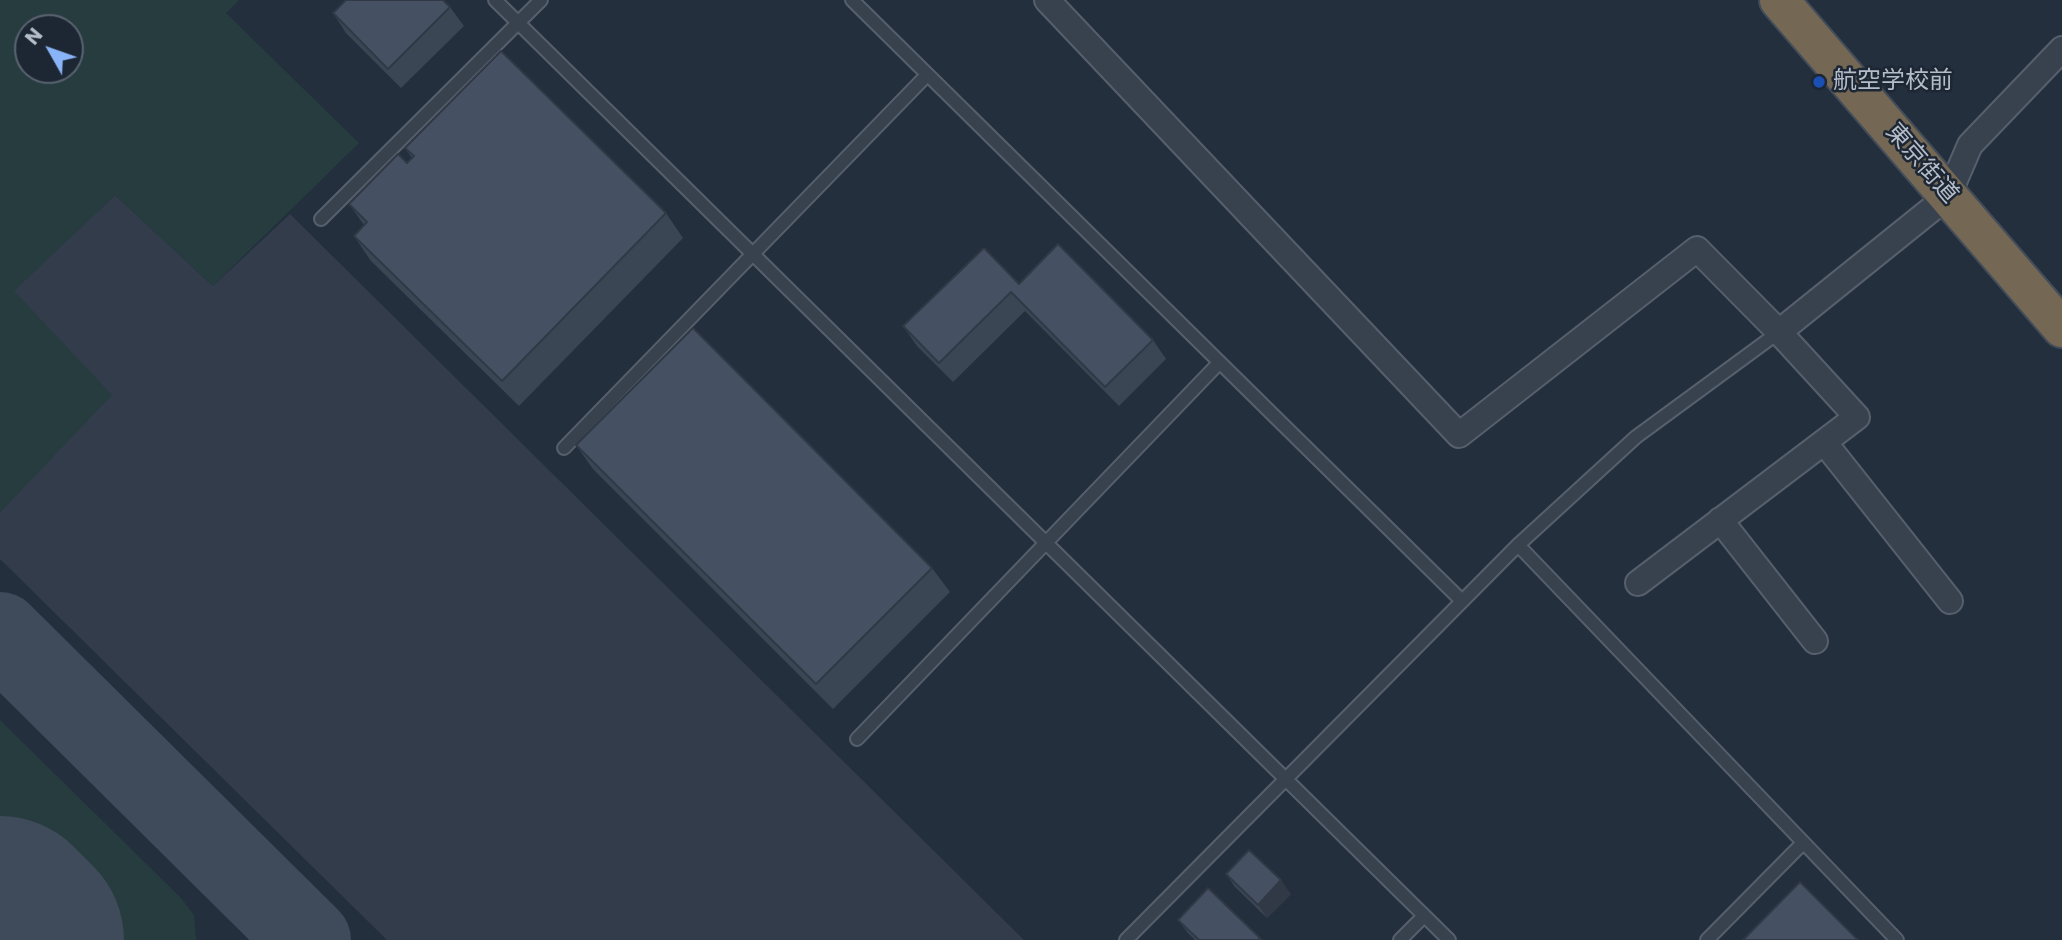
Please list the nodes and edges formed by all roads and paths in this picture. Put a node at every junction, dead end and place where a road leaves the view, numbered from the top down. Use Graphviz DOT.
graph roads {
  1 [pos="495,0"];
  2 [pos="541,0"];
  3 [pos="852,0"];
  4 [pos="1047,0"];
  5 [pos="1779,0"];
  6 [pos="519,23"];
  7 [pos="2062,49"];
  8 [pos="927,75"];
  9 [pos="1948,196"];
  10 [pos="321,219"];
  11 [pos="752,253"];
  12 [pos="2062,328"];
  13 [pos="1779,332"];
  14 [pos="1219,363"];
  15 [pos="1825,442"];
  16 [pos="564,448"];
  17 [pos="1720,520"];
  18 [pos="1046,541"];
  19 [pos="1518,545"];
  20 [pos="1637,583"];
  21 [pos="1461,600"];
  22 [pos="1950,601"];
  23 [pos="1815,640"];
  24 [pos="857,739"];
  25 [pos="1285,778"];
  26 [pos="1803,843"];
  27 [pos="1423,916"];
  28 [pos="1126,940"];
  29 [pos="1400,940"];
  30 [pos="1449,940"];
  31 [pos="1706,940"];
  32 [pos="1896,940"];
  1 -- 6 [label="lane"];
  2 -- 6 [label="lane"];
  3 -- 8 [label="lane"];
  4 -- 13 [label="street"];
  5 -- 9 [label="highway, 東京街道"];
  6 -- 10 [label="lane"];
  6 -- 11 [label="lane"];
  7 -- 9 [label="street"];
  8 -- 11 [label="lane"];
  8 -- 14 [label="lane"];
  9 -- 12 [label="highway, 東京街道"];
  9 -- 13 [label="street"];
  11 -- 16 [label="lane"];
  11 -- 18 [label="lane"];
  13 -- 15 [label="street"];
  13 -- 19 [label="lane"];
  14 -- 18 [label="lane"];
  14 -- 21 [label="lane"];
  15 -- 17 [label="street"];
  15 -- 22 [label="street"];
  17 -- 20 [label="street"];
  17 -- 23 [label="street"];
  18 -- 24 [label="lane"];
  18 -- 25 [label="lane"];
  19 -- 21 [label="lane"];
  19 -- 26 [label="lane"];
  21 -- 25 [label="lane"];
  25 -- 27 [label="lane"];
  25 -- 28 [label="lane"];
  26 -- 31 [label="lane"];
  26 -- 32 [label="lane"];
  27 -- 29 [label="lane"];
  27 -- 30 [label="lane"];
}
